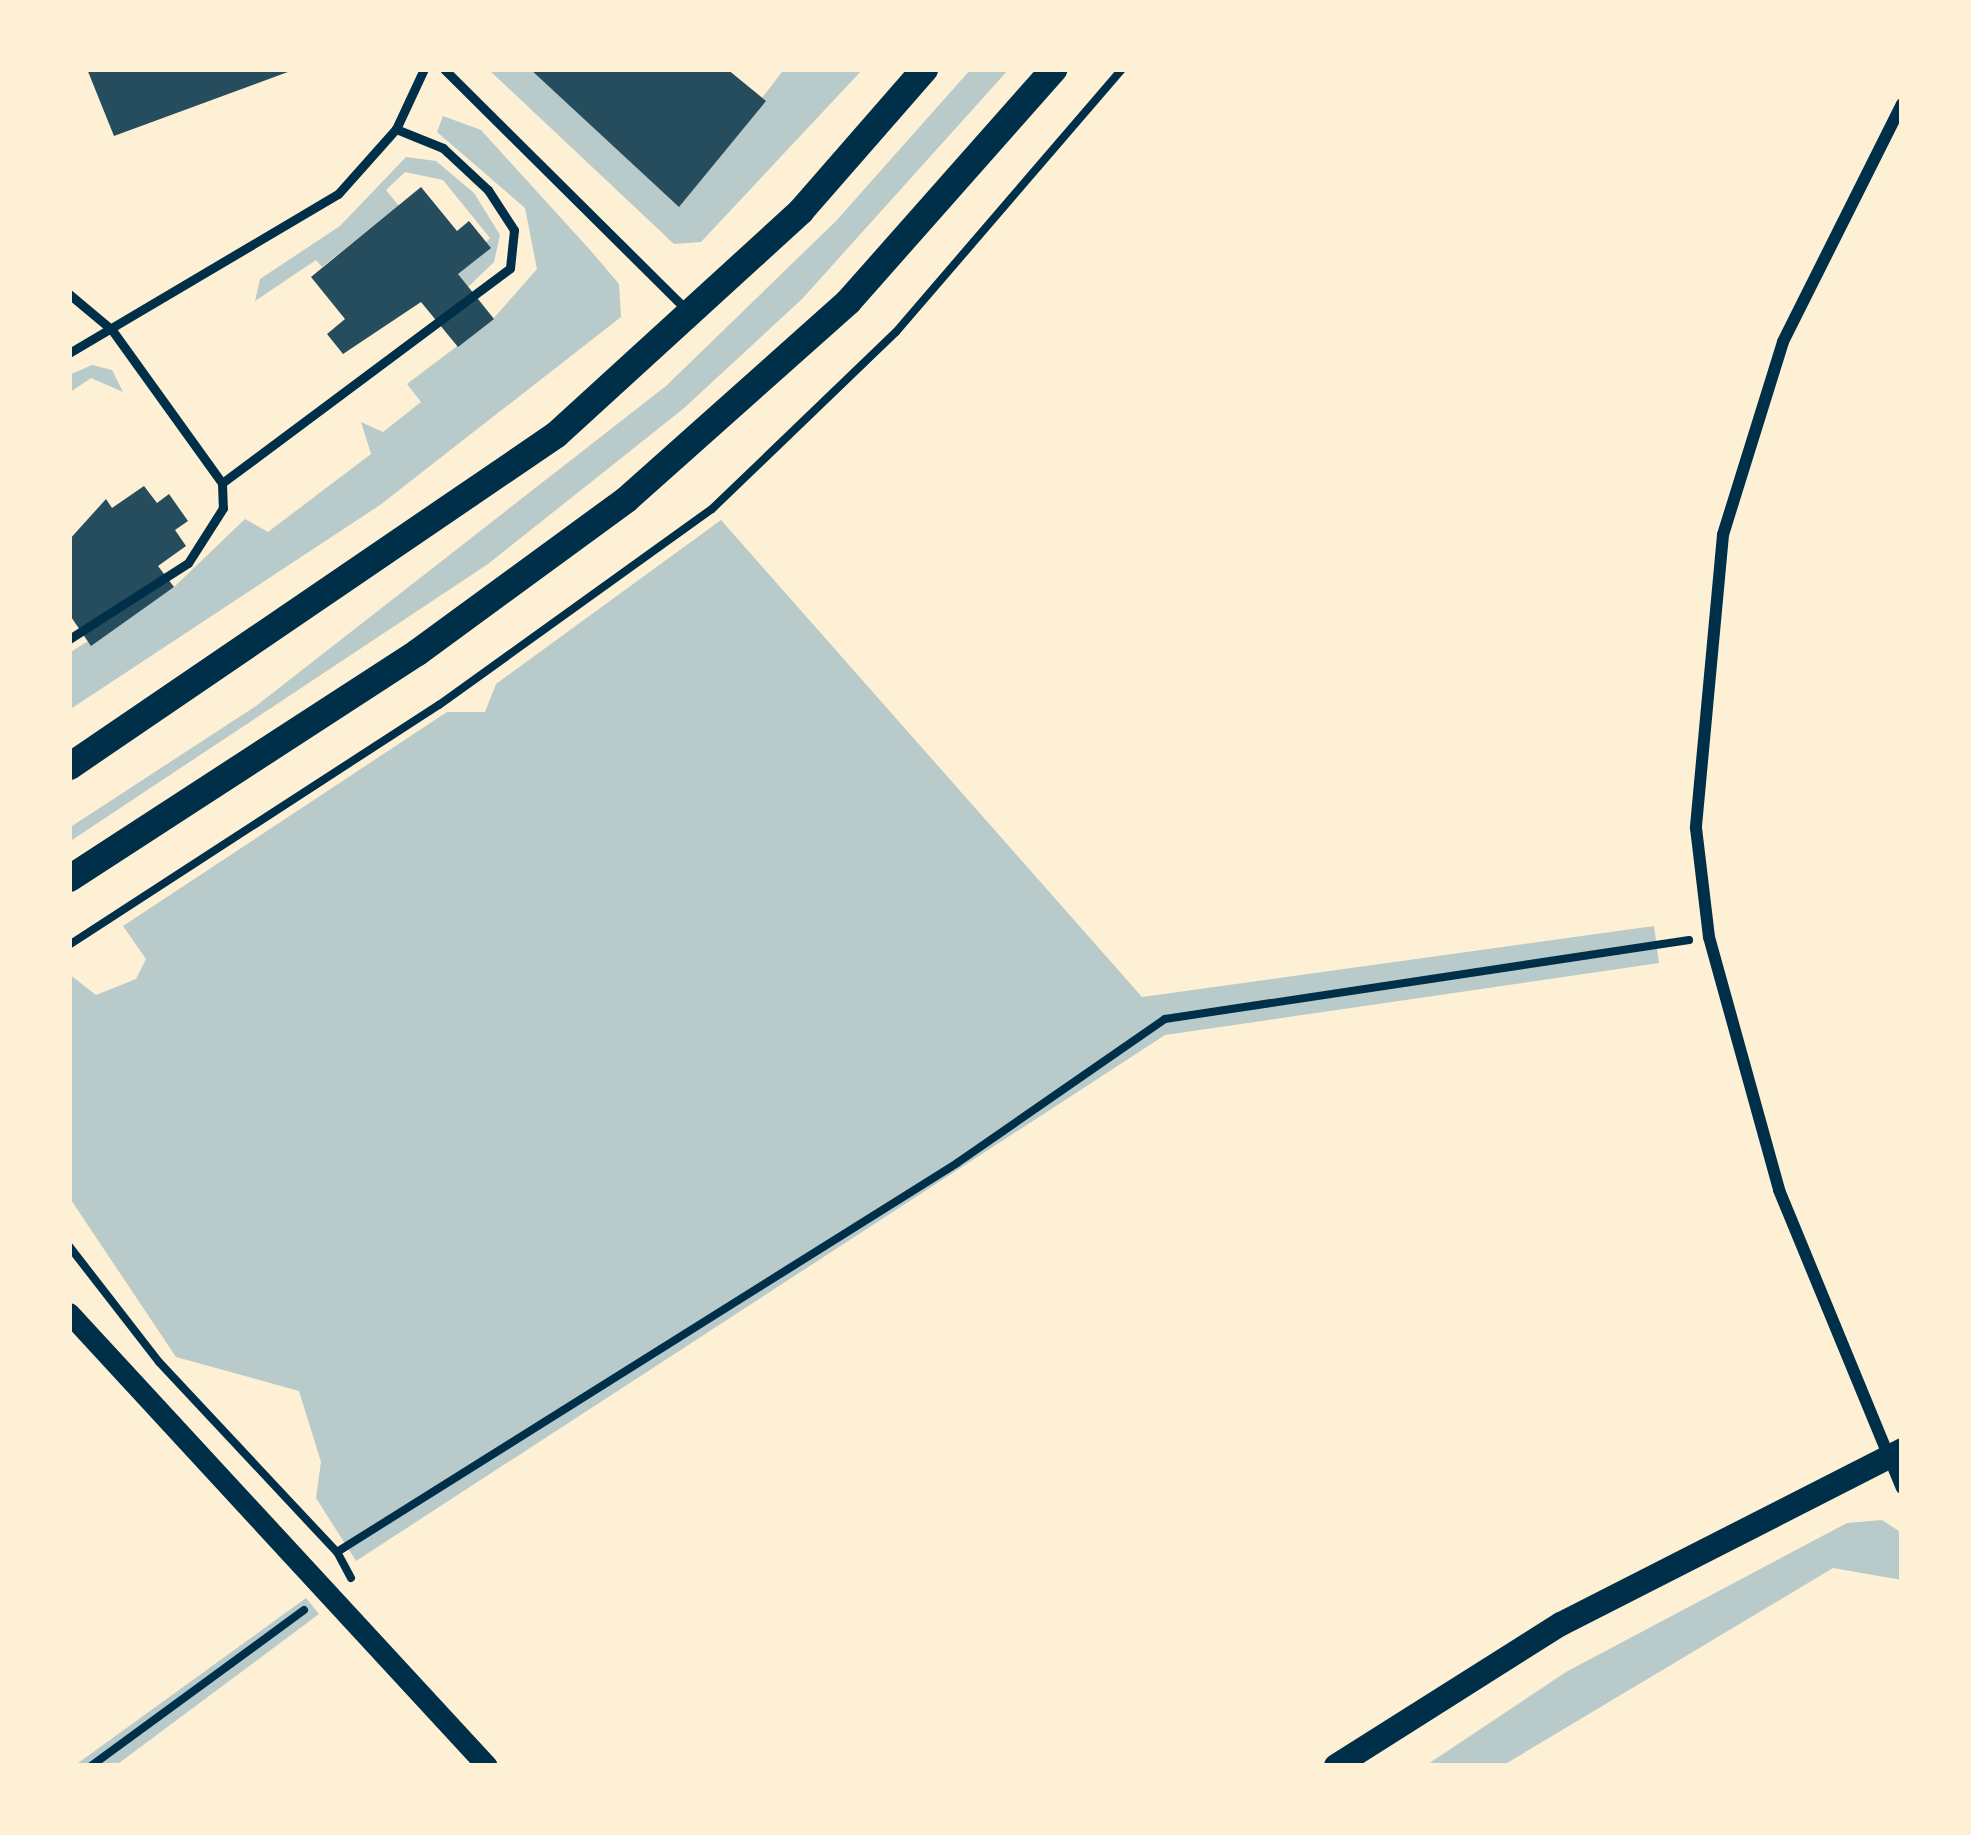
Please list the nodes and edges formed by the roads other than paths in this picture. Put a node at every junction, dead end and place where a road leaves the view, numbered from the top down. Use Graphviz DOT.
graph roads {
  1 [pos="424,69"];
  2 [pos="444,69"];
  3 [pos="924,69"];
  4 [pos="1054,69"];
  5 [pos="1902,104"];
  6 [pos="396,129"];
  7 [pos="69,294"];
  8 [pos="693,316"];
  9 [pos="112,329"];
  10 [pos="69,353"];
  11 [pos="222,483"];
  12 [pos="69,639"];
  13 [pos="69,766"];
  14 [pos="69,878"];
  15 [pos="69,1312"];
  16 [pos="1894,1453"];
  17 [pos="1902,1488"];
  18 [pos="487,1766"];
  19 [pos="1336,1766"];
  1 -- 6 [label="lane"];
  2 -- 8 [label="lane"];
  3 -- 8 [label="main road"];
  4 -- 14 [label="main road"];
  5 -- 16 [label="street"];
  6 -- 9 [label="lane"];
  6 -- 11 [label="lane"];
  7 -- 9 [label="lane"];
  8 -- 13 [label="main road"];
  9 -- 10 [label="lane"];
  9 -- 11 [label="lane"];
  11 -- 12 [label="lane"];
  15 -- 18 [label="street"];
  16 -- 17 [label="street"];
  16 -- 19 [label="main road"];
}
